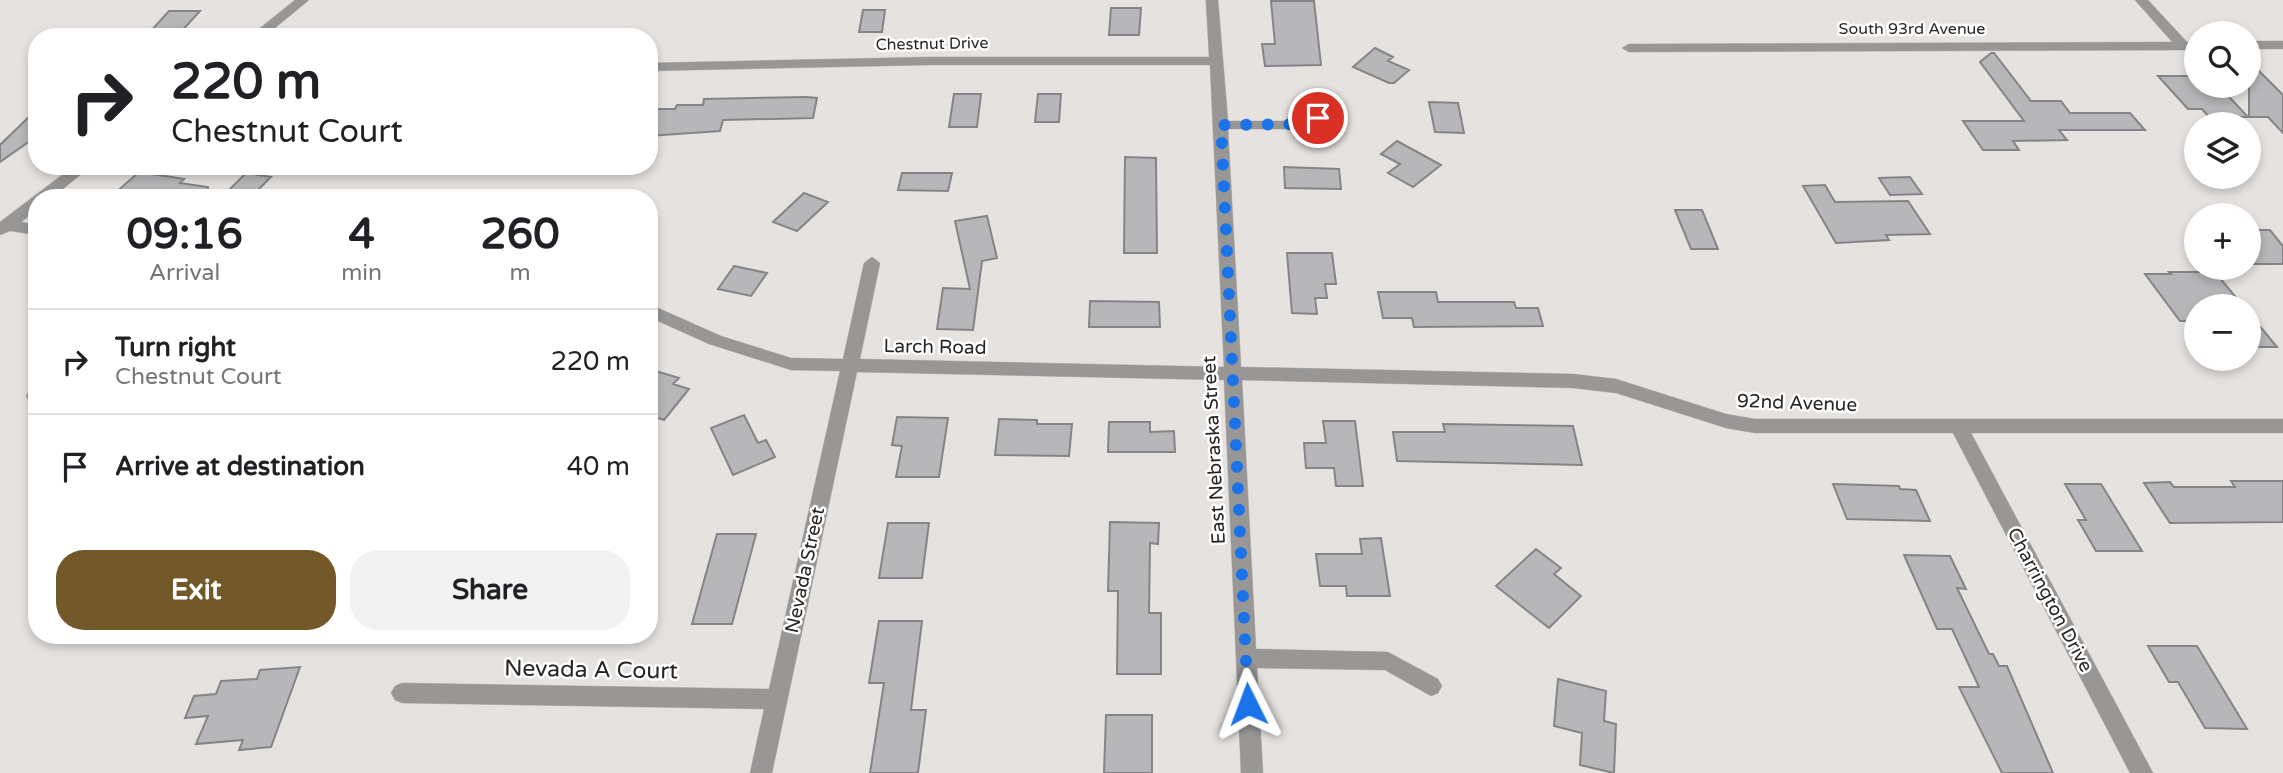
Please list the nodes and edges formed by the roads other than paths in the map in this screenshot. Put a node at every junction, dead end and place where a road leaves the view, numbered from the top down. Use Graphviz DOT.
graph roads {
  1 [pos="303,0"];
  2 [pos="1212,0"];
  3 [pos="2141,0"];
  4 [pos="267,28"];
  5 [pos="2184,40"];
  6 [pos="2283,45"];
  7 [pos="2184,46"];
  8 [pos="2261,46"];
  9 [pos="1629,48"];
  10 [pos="1214,61"];
  11 [pos="658,67"];
  12 [pos="1336,113"];
  13 [pos="1221,125"];
  14 [pos="72,175"];
  15 [pos="54,189"];
  16 [pos="28,209"];
  17 [pos="4,227"];
  18 [pos="28,229"];
  19 [pos="872,263"];
  20 [pos="658,314"];
  21 [pos="848,367"];
  22 [pos="1231,374"];
  23 [pos="1958,426"];
  24 [pos="2283,426"];
  25 [pos="1246,658"];
  26 [pos="1431,686"];
  27 [pos="402,693"];
  28 [pos="778,699"];
  29 [pos="761,773"];
  30 [pos="1252,773"];
  31 [pos="2142,773"];
  1 -- 4 [label="street"];
  2 -- 10 [label="street, East Nebraska Street"];
  3 -- 5 [label="street"];
  6 -- 8 [label="street"];
  7 -- 9 [label="street, South 93rd Avenue"];
  10 -- 11 [label="street, Chestnut Drive"];
  10 -- 13 [label="street, East Nebraska Street"];
  12 -- 13 [label="street"];
  13 -- 22 [label="street, East Nebraska Street"];
  14 -- 15 [label="street"];
  16 -- 17 [label="street"];
  17 -- 18 [label="street"];
  19 -- 21 [label="street, Nevada Street"];
  20 -- 21 [label="street, Larch Road"];
  21 -- 22 [label="street, Larch Road"];
  21 -- 28 [label="street, Nevada Street"];
  22 -- 23 [label="street, 92nd Avenue"];
  22 -- 25 [label="street, East Nebraska Street"];
  23 -- 24 [label="street, 92nd Avenue"];
  23 -- 31 [label="street, Charrington Drive"];
  25 -- 26 [label="street"];
  25 -- 30 [label="street, East Nebraska Street"];
  27 -- 28 [label="street, Nevada A Court"];
  28 -- 29 [label="street, Nevada Street"];
}
